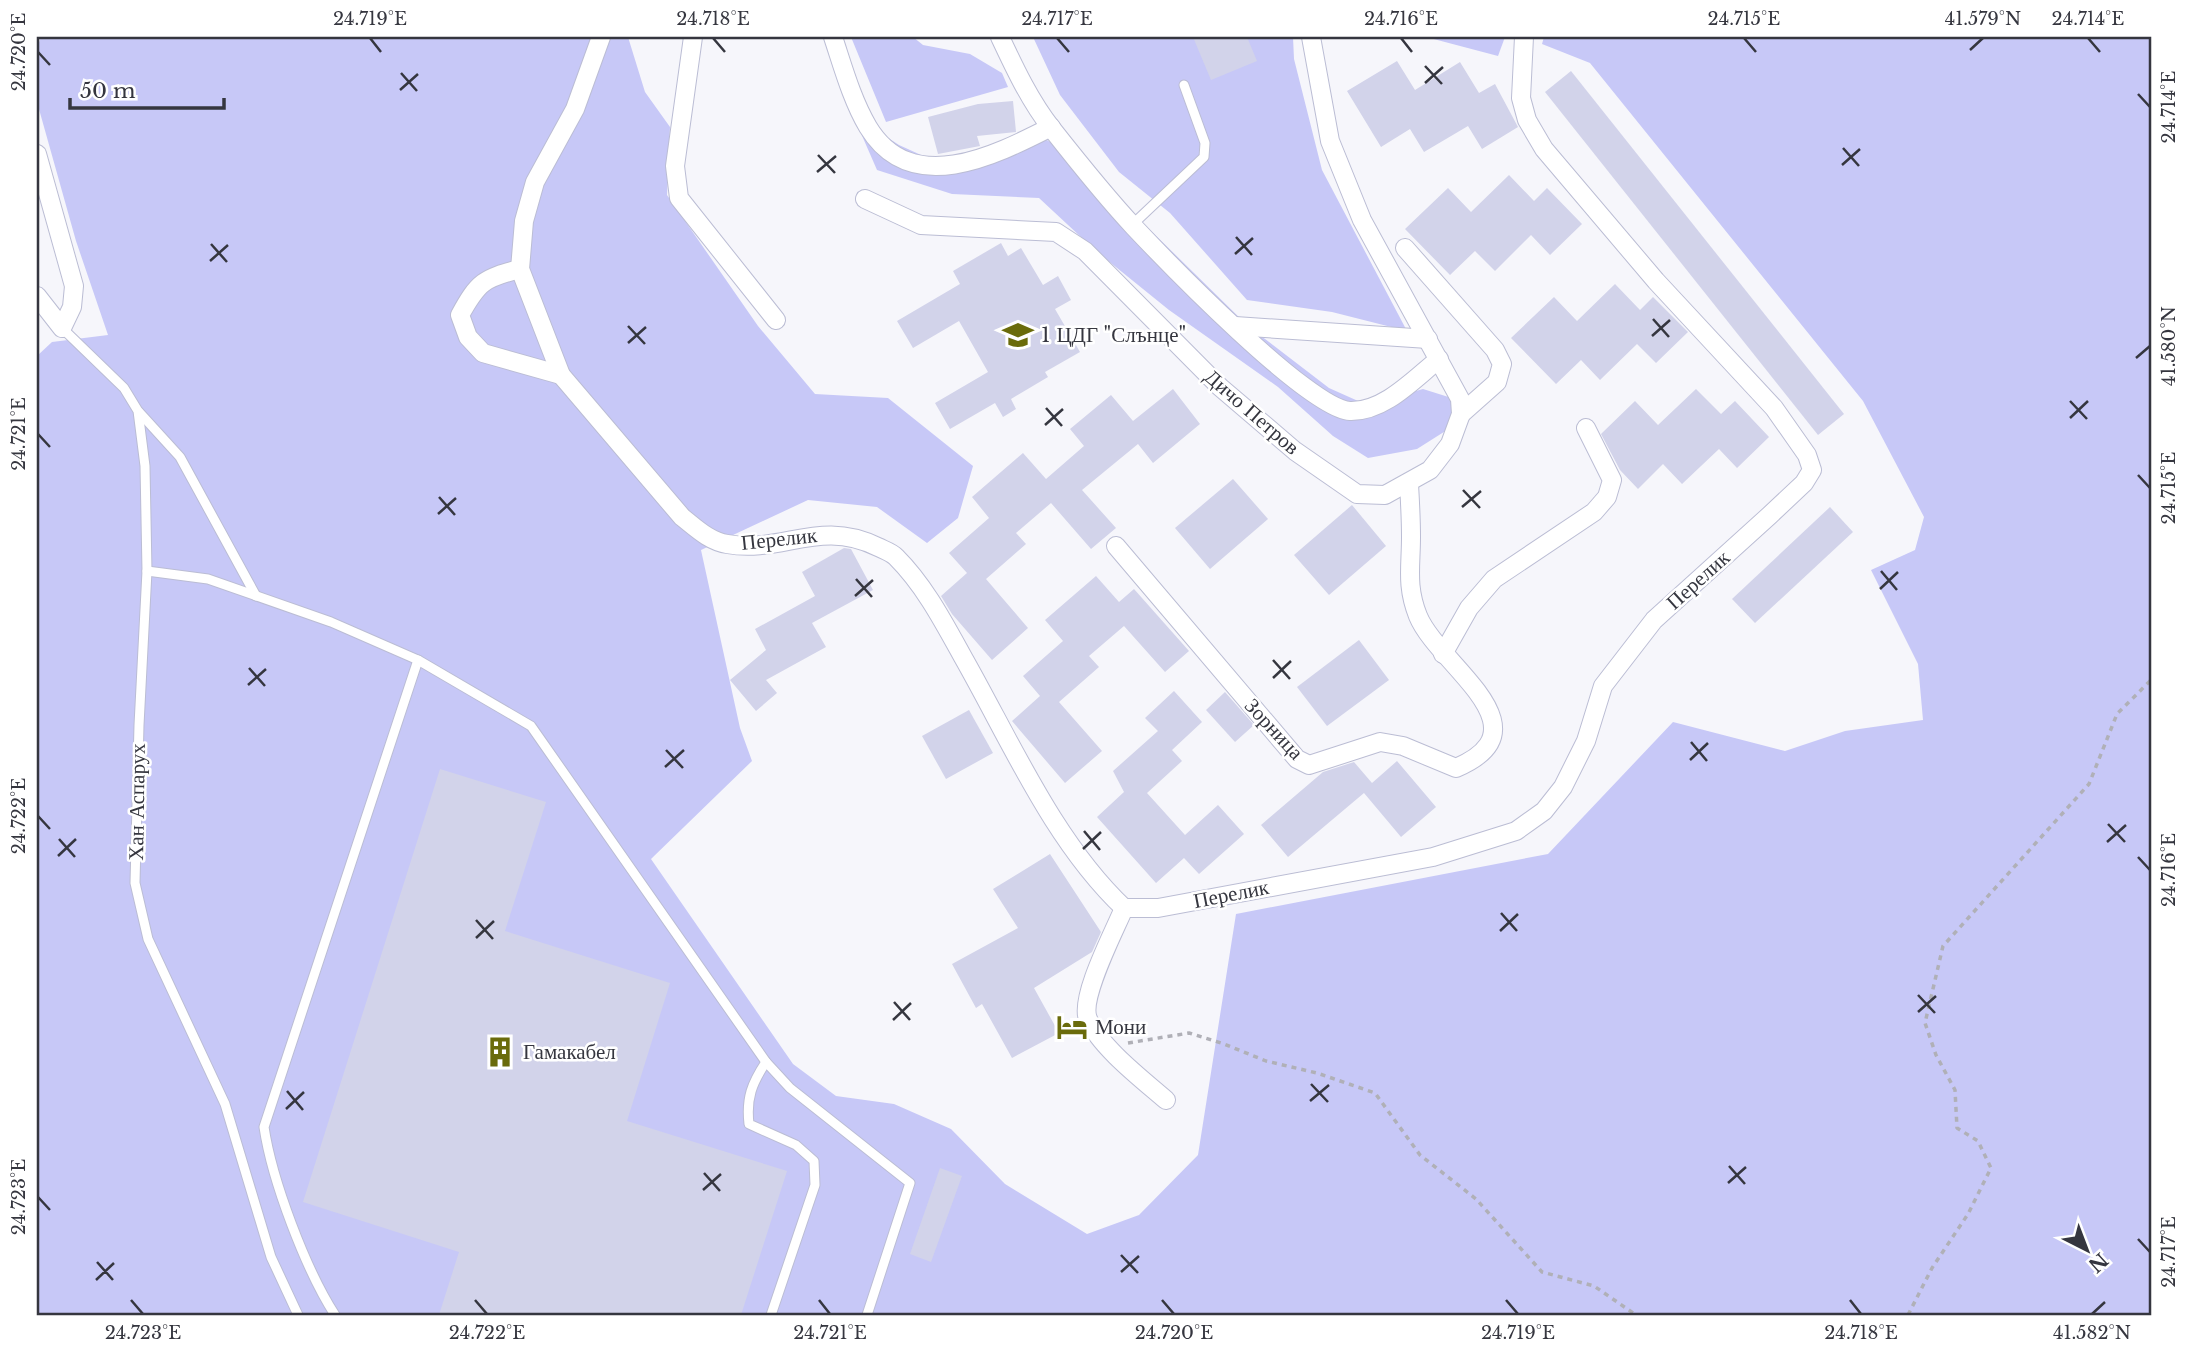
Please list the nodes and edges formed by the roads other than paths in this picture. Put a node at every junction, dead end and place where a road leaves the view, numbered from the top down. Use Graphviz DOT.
graph roads {
  1 [pos="601,37"];
  2 [pos="692,37"];
  3 [pos="833,37"];
  4 [pos="1000,37"];
  5 [pos="1311,37"];
  6 [pos="1524,37"];
  7 [pos="1184,85"];
  8 [pos="1051,127"];
  9 [pos="37,154"];
  10 [pos="865,199"];
  11 [pos="1132,225"];
  12 [pos="1405,247"];
  13 [pos="520,270"];
  14 [pos="37,296"];
  15 [pos="776,320"];
  16 [pos="1235,326"];
  17 [pos="62,328"];
  18 [pos="1428,339"];
  19 [pos="1439,359"];
  20 [pos="561,374"];
  21 [pos="138,411"];
  22 [pos="1461,414"];
  23 [pos="1587,428"];
  24 [pos="1409,484"];
  25 [pos="1116,546"];
  26 [pos="147,571"];
  27 [pos="256,596"];
  28 [pos="1443,654"];
  29 [pos="418,660"];
  30 [pos="1125,908"];
  31 [pos="766,1062"];
  32 [pos="1166,1100"];
  33 [pos="298,1315"];
  34 [pos="335,1315"];
  35 [pos="771,1315"];
  36 [pos="867,1315"];
  1 -- 13 [label="street, Перелик"];
  2 -- 15 [label="street"];
  3 -- 8 [label="street"];
  4 -- 8 [label="street"];
  5 -- 18 [label="street"];
  6 -- 30 [label="street, Перелик"];
  7 -- 11 [label="lane"];
  8 -- 11 [label="street"];
  9 -- 17 [label="street"];
  10 -- 24 [label="street, Дичо Петров"];
  11 -- 16 [label="street"];
  12 -- 22 [label="street"];
  13 -- 20 [label="street, Перелик"];
  13 -- 20 [label="street"];
  14 -- 17 [label="street, Хан Аспарух"];
  16 -- 18 [label="street"];
  16 -- 19 [label="street"];
  17 -- 21 [label="lane, Хан Аспарух"];
  18 -- 19 [label="street"];
  19 -- 22 [label="street"];
  20 -- 30 [label="street, Перелик"];
  21 -- 26 [label="lane, Хан Аспарух"];
  21 -- 27 [label="lane"];
  22 -- 24 [label="street, Дичо Петров"];
  23 -- 28 [label="street"];
  24 -- 28 [label="street, Зорница"];
  25 -- 28 [label="street, Зорница"];
  26 -- 27 [label="lane"];
  26 -- 33 [label="lane, Хан Аспарух"];
  27 -- 29 [label="lane"];
  29 -- 31 [label="lane"];
  29 -- 34 [label="lane"];
  30 -- 32 [label="street"];
  31 -- 35 [label="lane"];
  31 -- 36 [label="lane"];
}
